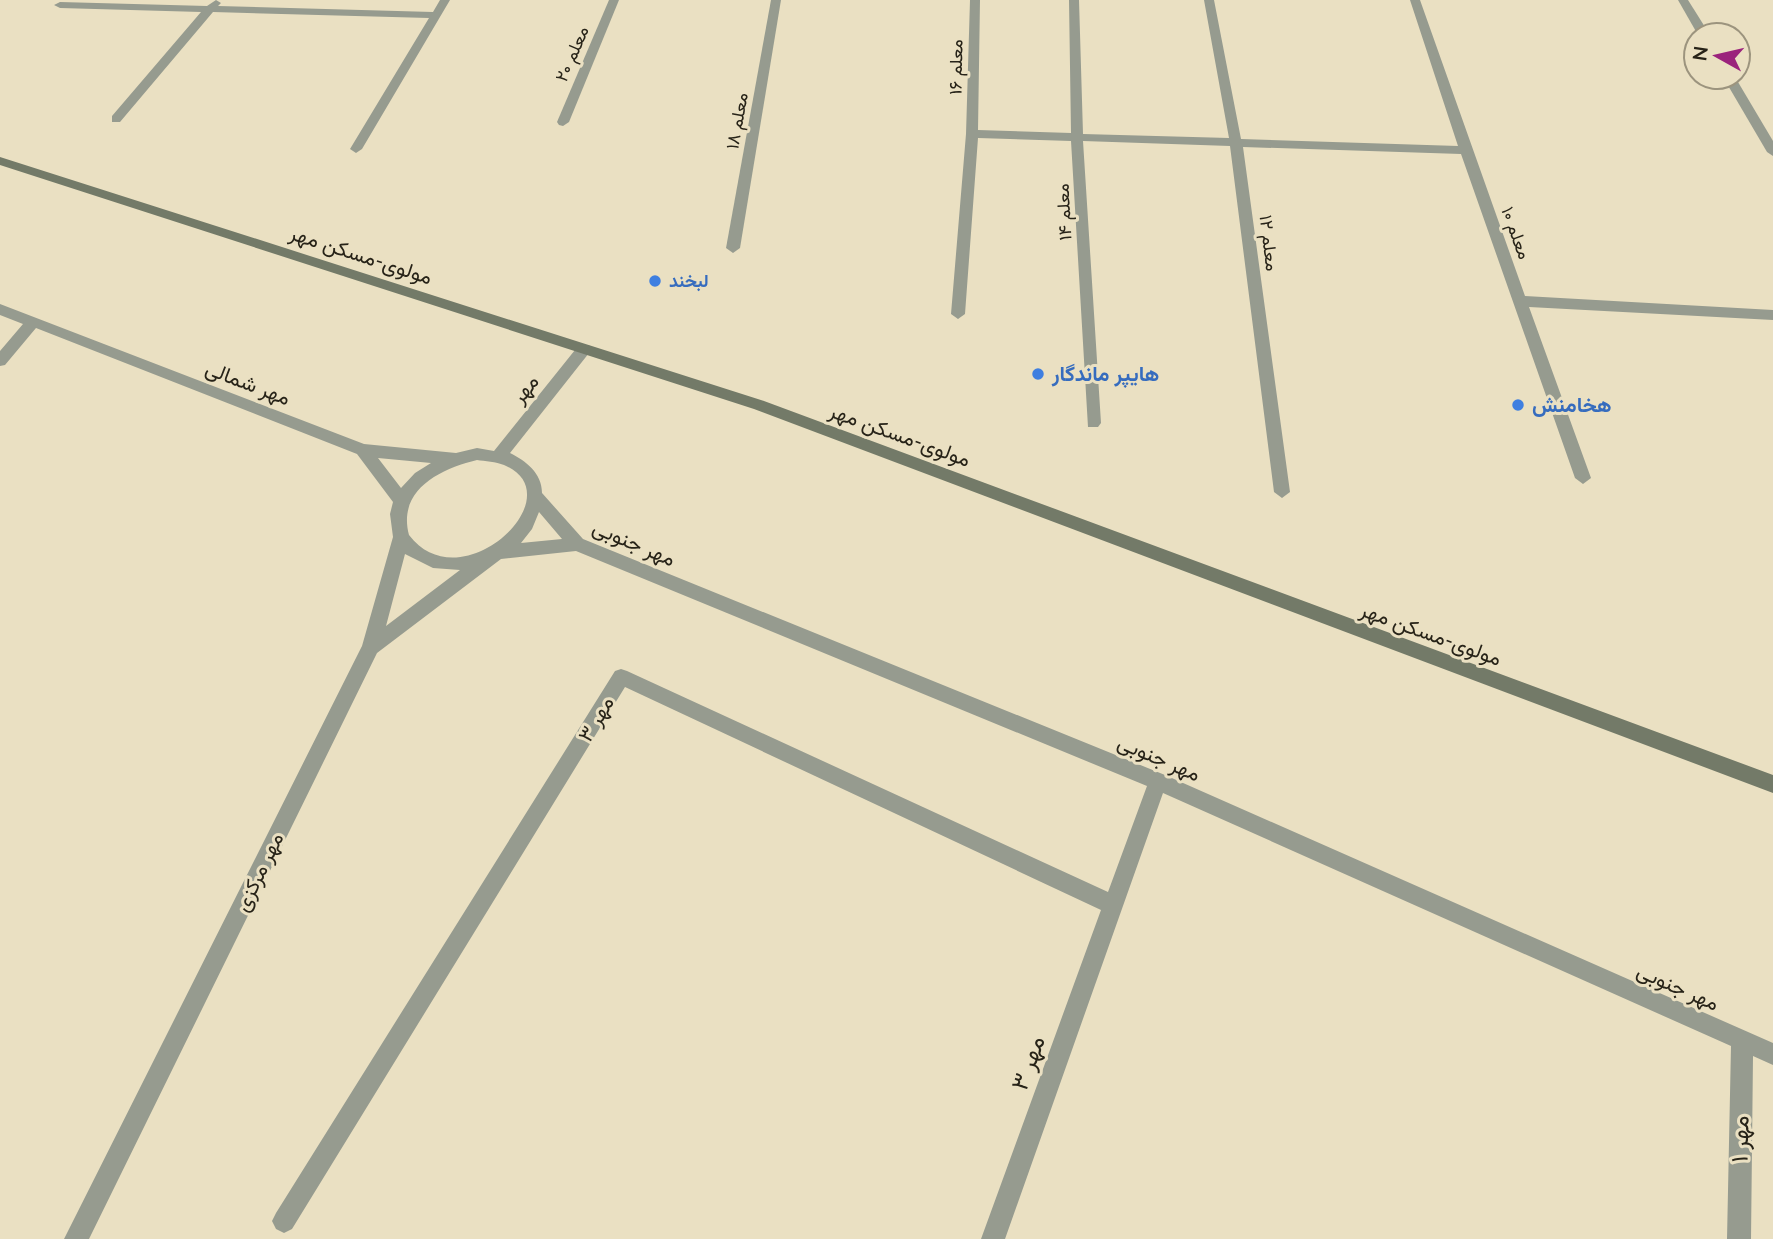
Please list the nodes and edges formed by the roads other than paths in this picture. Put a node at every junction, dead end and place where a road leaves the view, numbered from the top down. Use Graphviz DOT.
graph roads {
  1 [pos="445,0"];
  2 [pos="614,0"];
  3 [pos="776,0"];
  4 [pos="975,0"];
  5 [pos="1074,0"];
  6 [pos="1209,0"];
  7 [pos="1415,0"];
  8 [pos="1683,0"];
  9 [pos="63,2"];
  10 [pos="214,4"];
  11 [pos="436,15"];
  12 [pos="1696,21"];
  13 [pos="1737,91"];
  14 [pos="116,119"];
  15 [pos="563,122"];
  16 [pos="972,134"];
  17 [pos="1077,138"];
  18 [pos="1237,144"];
  19 [pos="356,149"];
  20 [pos="1466,150"];
  21 [pos="1773,152"];
  22 [pos="0,161"];
  23 [pos="733,248"];
  24 [pos="1519,301"];
  25 [pos="0,309"];
  26 [pos="957,314"];
  27 [pos="1773,315"];
  28 [pos="33,322"];
  29 [pos="584,349"];
  30 [pos="0,361"];
  31 [pos="1093,423"];
  32 [pos="363,450"];
  33 [pos="499,456"];
  34 [pos="454,459"];
  35 [pos="1583,478"];
  36 [pos="1282,492"];
  37 [pos="536,497"];
  38 [pos="402,501"];
  39 [pos="401,538"];
  40 [pos="577,544"];
  41 [pos="497,552"];
  42 [pos="371,648"];
  43 [pos="1158,781"];
  44 [pos="1773,784"];
  45 [pos="1113,905"];
  46 [pos="1742,1040"];
  47 [pos="1773,1054"];
  48 [pos="284,1221"];
  49 [pos="76,1239"];
  50 [pos="993,1239"];
  51 [pos="1739,1239"];
  1 -- 11 [label="street"];
  2 -- 15 [label="street, معلم ۲۰"];
  3 -- 23 [label="street, معلم ۱۸"];
  4 -- 16 [label="street, معلم ۱۶"];
  5 -- 17 [label="street, معلم ۱۴"];
  6 -- 18 [label="street, معلم ۱۲"];
  7 -- 20 [label="street, معلم ۱۰"];
  8 -- 12 [label="street"];
  9 -- 10 [label="street"];
  10 -- 11 [label="street"];
  10 -- 14 [label="street"];
  11 -- 19 [label="street"];
  13 -- 21 [label="street"];
  16 -- 17 [label="street"];
  16 -- 26 [label="street, معلم ۱۶"];
  17 -- 18 [label="street"];
  17 -- 31 [label="street, معلم ۱۴"];
  18 -- 20 [label="street"];
  18 -- 36 [label="street, معلم ۱۲"];
  20 -- 24 [label="street, معلم ۱۰"];
  22 -- 29 [label="main road, مولوی-مسکن مهر"];
  24 -- 27 [label="street"];
  24 -- 35 [label="street, معلم ۱۰"];
  25 -- 28 [label="street, مهر شمالی"];
  28 -- 30 [label="street"];
  28 -- 32 [label="street, مهر شمالی"];
  29 -- 33 [label="street, مهر"];
  29 -- 44 [label="main road, مولوی-مسکن مهر"];
  32 -- 34 [label="street, مهر شمالی"];
  32 -- 38 [label="street"];
  33 -- 34 [label="street"];
  33 -- 37 [label="street"];
  34 -- 38 [label="street"];
  37 -- 40 [label="street, مهر جنوبی"];
  37 -- 41 [label="street"];
  38 -- 39 [label="street"];
  39 -- 41 [label="street"];
  39 -- 42 [label="street"];
  40 -- 41 [label="street"];
  40 -- 43 [label="street, مهر جنوبی"];
  41 -- 42 [label="street, مهر مرکزی"];
  42 -- 49 [label="street, مهر مرکزی"];
  43 -- 45 [label="street, مهر ۳"];
  43 -- 46 [label="street, مهر جنوبی"];
  45 -- 48 [label="street, مهر ۳"];
  45 -- 50 [label="street, مهر ۳"];
  46 -- 47 [label="street, مهر جنوبی"];
  46 -- 51 [label="street, مهر ۱"];
}
